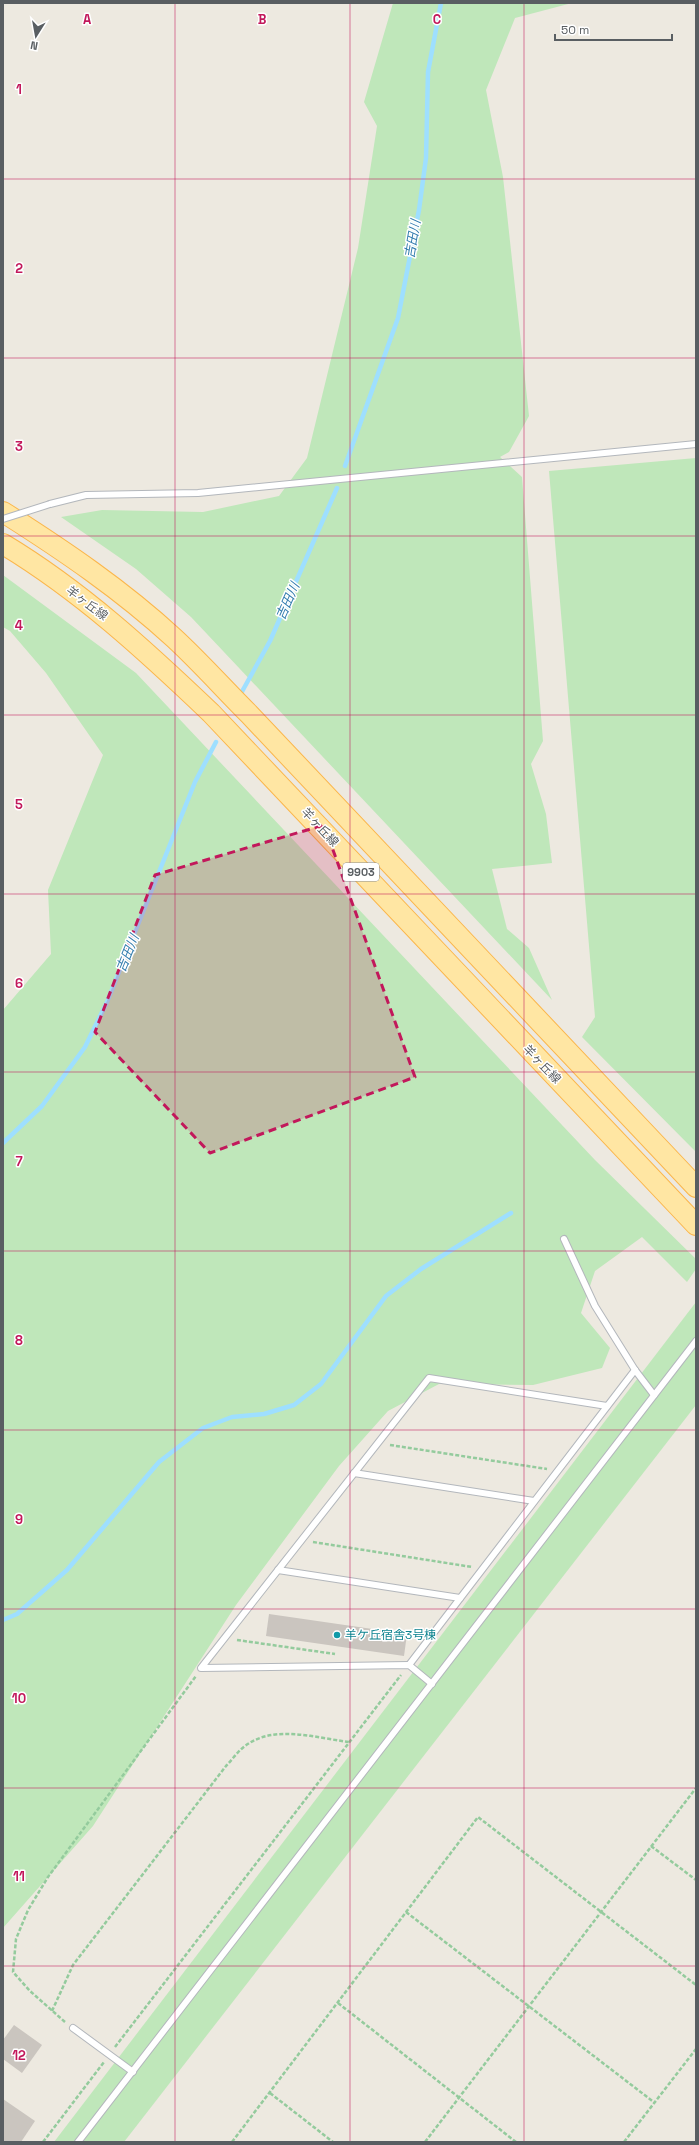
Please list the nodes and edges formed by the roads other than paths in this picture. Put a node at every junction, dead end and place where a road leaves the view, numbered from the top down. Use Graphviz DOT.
graph roads {
  1 [pos="696,444"];
  2 [pos="3,512"];
  3 [pos="3,519"];
  4 [pos="3,544"];
  5 [pos="696,1187"];
  6 [pos="696,1225"];
  7 [pos="564,1239"];
  8 [pos="696,1341"];
  9 [pos="635,1370"];
  10 [pos="654,1395"];
  11 [pos="607,1406"];
  12 [pos="354,1473"];
  13 [pos="534,1501"];
  14 [pos="278,1570"];
  15 [pos="460,1598"];
  16 [pos="409,1665"];
  17 [pos="432,1684"];
  18 [pos="73,2028"];
  19 [pos="133,2072"];
  20 [pos="78,2142"];
  1 -- 3 [label="lane, bridge"];
  2 -- 5 [label="main road, 9903"];
  4 -- 6 [label="main road, 羊ヶ丘線 / 9903"];
  7 -- 9 [label="lane"];
  8 -- 10 [label="lane"];
  9 -- 10 [label="lane"];
  9 -- 11 [label="lane"];
  10 -- 17 [label="lane"];
  11 -- 12 [label="lane"];
  11 -- 13 [label="lane"];
  12 -- 13 [label="lane"];
  12 -- 14 [label="lane"];
  13 -- 16 [label="lane"];
  14 -- 15 [label="lane"];
  14 -- 16 [label="lane"];
  16 -- 17 [label="lane"];
  17 -- 19 [label="lane"];
  18 -- 19 [label="lane"];
  19 -- 20 [label="lane"];
}
